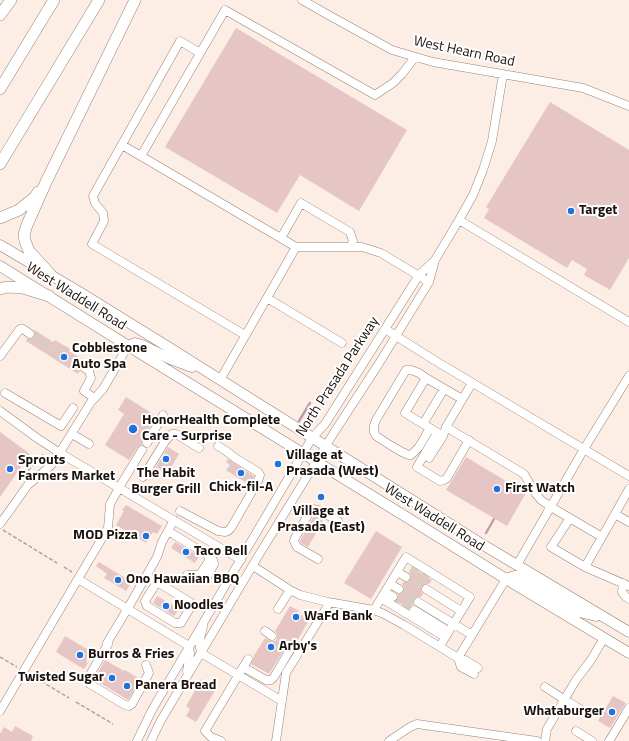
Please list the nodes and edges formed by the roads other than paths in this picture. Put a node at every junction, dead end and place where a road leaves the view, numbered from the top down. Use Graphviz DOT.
graph roads {
  1 [pos="11,0"];
  2 [pos="54,0"];
  3 [pos="99,0"];
  4 [pos="135,0"];
  5 [pos="302,0"];
  6 [pos="0,15"];
  7 [pos="200,53"];
  8 [pos="415,57"];
  9 [pos="503,74"];
  10 [pos="0,89"];
  11 [pos="629,106"];
  12 [pos="122,145"];
  13 [pos="141,156"];
  14 [pos="0,164"];
  15 [pos="46,182"];
  16 [pos="0,218"];
  17 [pos="459,220"];
  18 [pos="281,238"];
  19 [pos="0,245"];
  20 [pos="296,247"];
  21 [pos="350,247"];
  22 [pos="435,260"];
  23 [pos="0,266"];
  24 [pos="51,275"];
  25 [pos="419,275"];
  26 [pos="429,282"];
  27 [pos="0,289"];
  28 [pos="49,296"];
  29 [pos="267,298"];
  30 [pos="629,322"];
  31 [pos="385,329"];
  32 [pos="30,334"];
  33 [pos="245,336"];
  34 [pos="396,336"];
  35 [pos="342,342"];
  36 [pos="128,346"];
  37 [pos="0,356"];
  38 [pos="83,367"];
  39 [pos="629,376"];
  40 [pos="216,377"];
  41 [pos="426,378"];
  42 [pos="472,383"];
  43 [pos="444,389"];
  44 [pos="2,391"];
  45 [pos="94,398"];
  46 [pos="462,399"];
  47 [pos="73,408"];
  48 [pos="0,410"];
  49 [pos="163,414"];
  50 [pos="446,427"];
  51 [pos="433,430"];
  52 [pos="72,434"];
  53 [pos="312,438"];
  54 [pos="469,440"];
  55 [pos="147,443"];
  56 [pos="89,444"];
  57 [pos="218,446"];
  58 [pos="326,446"];
  59 [pos="199,448"];
  60 [pos="584,449"];
  61 [pos="142,450"];
  62 [pos="60,453"];
  63 [pos="303,454"];
  64 [pos="429,458"];
  65 [pos="317,462"];
  66 [pos="629,476"];
  67 [pos="143,477"];
  68 [pos="118,488"];
  69 [pos="629,489"];
  70 [pos="551,507"];
  71 [pos="180,510"];
  72 [pos="615,514"];
  73 [pos="570,518"];
  74 [pos="174,520"];
  75 [pos="338,521"];
  76 [pos="629,522"];
  77 [pos="1,526"];
  78 [pos="168,531"];
  79 [pos="602,537"];
  80 [pos="240,560"];
  81 [pos="318,560"];
  82 [pos="403,562"];
  83 [pos="517,565"];
  84 [pos="252,566"];
  85 [pos="412,567"];
  86 [pos="585,567"];
  87 [pos="397,572"];
  88 [pos="187,575"];
  89 [pos="146,576"];
  90 [pos="406,577"];
  91 [pos="78,579"];
  92 [pos="506,579"];
  93 [pos="432,580"];
  94 [pos="157,582"];
  95 [pos="390,584"];
  96 [pos="626,584"];
  97 [pos="399,589"];
  98 [pos="426,589"];
  99 [pos="290,590"];
  100 [pos="383,595"];
  101 [pos="394,597"];
  102 [pos="629,599"];
  103 [pos="467,601"];
  104 [pos="328,602"];
  105 [pos="418,602"];
  106 [pos="128,608"];
  107 [pos="278,609"];
  108 [pos="374,610"];
  109 [pos="414,610"];
  110 [pos="461,611"];
  111 [pos="206,619"];
  112 [pos="610,620"];
  113 [pos="453,624"];
  114 [pos="629,632"];
  115 [pos="447,634"];
  116 [pos="472,635"];
  117 [pos="604,638"];
  118 [pos="284,643"];
  119 [pos="189,646"];
  120 [pos="440,646"];
  121 [pos="201,653"];
  122 [pos="629,653"];
  123 [pos="458,658"];
  124 [pos="248,659"];
  125 [pos="146,665"];
  126 [pos="243,667"];
  127 [pos="476,671"];
  128 [pos="238,675"];
  129 [pos="186,678"];
  130 [pos="545,687"];
  131 [pos="565,700"];
  132 [pos="282,701"];
  133 [pos="629,708"];
  134 [pos="0,711"];
  135 [pos="587,713"];
  136 [pos="576,731"];
  137 [pos="136,741"];
  138 [pos="151,741"];
  139 [pos="221,741"];
  140 [pos="276,741"];
  141 [pos="389,741"];
  142 [pos="537,741"];
  143 [pos="545,741"];
  144 [pos="592,741"];
  145 [pos="609,741"];
  1 -- 6 [label="highway"];
  2 -- 10 [label="highway"];
  3 -- 14 [label="highway"];
  4 -- 15 [label="highway"];
  5 -- 8 [label="street, West Hearn Road"];
  7 -- 8 [label="street"];
  7 -- 12 [label="street"];
  7 -- 13 [label="street"];
  8 -- 9 [label="street, West Hearn Road"];
  9 -- 11 [label="street, West Hearn Road"];
  9 -- 17 [label="street, North Prasada Parkway"];
  12 -- 13 [label="street"];
  12 -- 33 [label="street"];
  13 -- 18 [label="street"];
  15 -- 16 [label="highway"];
  15 -- 24 [label="highway"];
  17 -- 22 [label="street, North Prasada Parkway"];
  17 -- 30 [label="street"];
  18 -- 20 [label="street"];
  18 -- 21 [label="street"];
  19 -- 24 [label="main road, West Waddell Road"];
  20 -- 21 [label="street"];
  20 -- 29 [label="street"];
  21 -- 25 [label="street"];
  22 -- 25 [label="street, North Prasada Parkway"];
  22 -- 26 [label="street, North Prasada Parkway"];
  23 -- 28 [label="main road, West Waddell Road"];
  24 -- 40 [label="main road, West Waddell Road"];
  25 -- 26 [label="street"];
  25 -- 31 [label="street, North Prasada Parkway"];
  26 -- 34 [label="street, North Prasada Parkway"];
  27 -- 28 [label="highway"];
  28 -- 36 [label="main road, West Waddell Road"];
  29 -- 33 [label="street"];
  29 -- 35 [label="street"];
  31 -- 34 [label="street"];
  31 -- 53 [label="street, North Prasada Parkway"];
  32 -- 37 [label="street"];
  33 -- 40 [label="street"];
  34 -- 42 [label="street"];
  34 -- 58 [label="street, North Prasada Parkway"];
  36 -- 40 [label="main road"];
  36 -- 45 [label="street"];
  36 -- 63 [label="main road, West Waddell Road"];
  38 -- 45 [label="street"];
  39 -- 60 [label="street"];
  40 -- 53 [label="main road, West Waddell Road"];
  41 -- 43 [label="street"];
  41 -- 51 [label="street"];
  41 -- 51 [label="street"];
  42 -- 46 [label="street"];
  42 -- 60 [label="street"];
  43 -- 46 [label="street"];
  43 -- 51 [label="street"];
  44 -- 47 [label="street"];
  45 -- 52 [label="street"];
  46 -- 50 [label="street"];
  48 -- 62 [label="street"];
  49 -- 55 [label="street"];
  50 -- 51 [label="street"];
  50 -- 54 [label="street"];
  51 -- 54 [label="street"];
  51 -- 64 [label="street"];
  52 -- 56 [label="street"];
  52 -- 62 [label="street"];
  53 -- 58 [label="main road, West Waddell Road"];
  53 -- 63 [label="street, North Prasada Parkway"];
  54 -- 70 [label="street"];
  57 -- 71 [label="street"];
  58 -- 65 [label="street, North Prasada Parkway"];
  58 -- 83 [label="main road, West Waddell Road"];
  59 -- 67 [label="street"];
  60 -- 66 [label="street"];
  60 -- 70 [label="street"];
  61 -- 68 [label="street"];
  62 -- 68 [label="street"];
  62 -- 77 [label="street"];
  63 -- 65 [label="main road, West Waddell Road"];
  63 -- 80 [label="street, North Prasada Parkway"];
  65 -- 84 [label="street, North Prasada Parkway"];
  65 -- 92 [label="main road, West Waddell Road"];
  68 -- 74 [label="street"];
  68 -- 91 [label="street"];
  69 -- 72 [label="street"];
  70 -- 73 [label="street"];
  70 -- 83 [label="street"];
  72 -- 76 [label="street"];
  72 -- 79 [label="street"];
  73 -- 79 [label="street"];
  73 -- 86 [label="street"];
  74 -- 78 [label="street"];
  74 -- 80 [label="street"];
  75 -- 81 [label="street"];
  78 -- 88 [label="street"];
  78 -- 89 [label="street"];
  79 -- 86 [label="street"];
  80 -- 111 [label="street, North Prasada Parkway"];
  82 -- 85 [label="street"];
  82 -- 87 [label="street"];
  82 -- 103 [label="street"];
  83 -- 112 [label="main road, West Waddell Road"];
  84 -- 99 [label="street"];
  84 -- 121 [label="street, North Prasada Parkway"];
  86 -- 96 [label="street"];
  87 -- 90 [label="street"];
  87 -- 95 [label="street"];
  89 -- 94 [label="street"];
  89 -- 106 [label="street"];
  91 -- 106 [label="street"];
  91 -- 134 [label="street"];
  92 -- 112 [label="main road"];
  92 -- 116 [label="street"];
  92 -- 117 [label="main road, West Waddell Road"];
  93 -- 103 [label="street"];
  94 -- 94 [label="street"];
  95 -- 97 [label="street"];
  95 -- 100 [label="street"];
  96 -- 102 [label="street"];
  98 -- 110 [label="street"];
  99 -- 104 [label="street"];
  99 -- 107 [label="street"];
  100 -- 101 [label="street"];
  100 -- 108 [label="street"];
  100 -- 115 [label="street"];
  103 -- 110 [label="street"];
  104 -- 108 [label="street"];
  104 -- 132 [label="street"];
  105 -- 113 [label="street"];
  106 -- 119 [label="street"];
  106 -- 125 [label="street"];
  108 -- 120 [label="street"];
  109 -- 115 [label="street"];
  110 -- 113 [label="street"];
  111 -- 119 [label="street, North Prasada Parkway"];
  111 -- 121 [label="street"];
  112 -- 114 [label="main road, West Waddell Road"];
  113 -- 115 [label="street"];
  113 -- 116 [label="street"];
  115 -- 120 [label="street"];
  116 -- 123 [label="street"];
  117 -- 122 [label="main road, West Waddell Road"];
  117 -- 131 [label="street"];
  118 -- 126 [label="street"];
  119 -- 129 [label="street"];
  119 -- 137 [label="street, North Prasada Parkway"];
  120 -- 123 [label="street"];
  121 -- 128 [label="street"];
  121 -- 129 [label="street, North Prasada Parkway"];
  123 -- 127 [label="street"];
  124 -- 126 [label="street"];
  126 -- 128 [label="street"];
  128 -- 132 [label="street"];
  128 -- 139 [label="street"];
  129 -- 138 [label="street, North Prasada Parkway"];
  130 -- 131 [label="street"];
  131 -- 135 [label="street"];
  131 -- 143 [label="street"];
  132 -- 140 [label="street"];
  133 -- 145 [label="street"];
  136 -- 144 [label="street"];
  141 -- 142 [label="street"];
}
